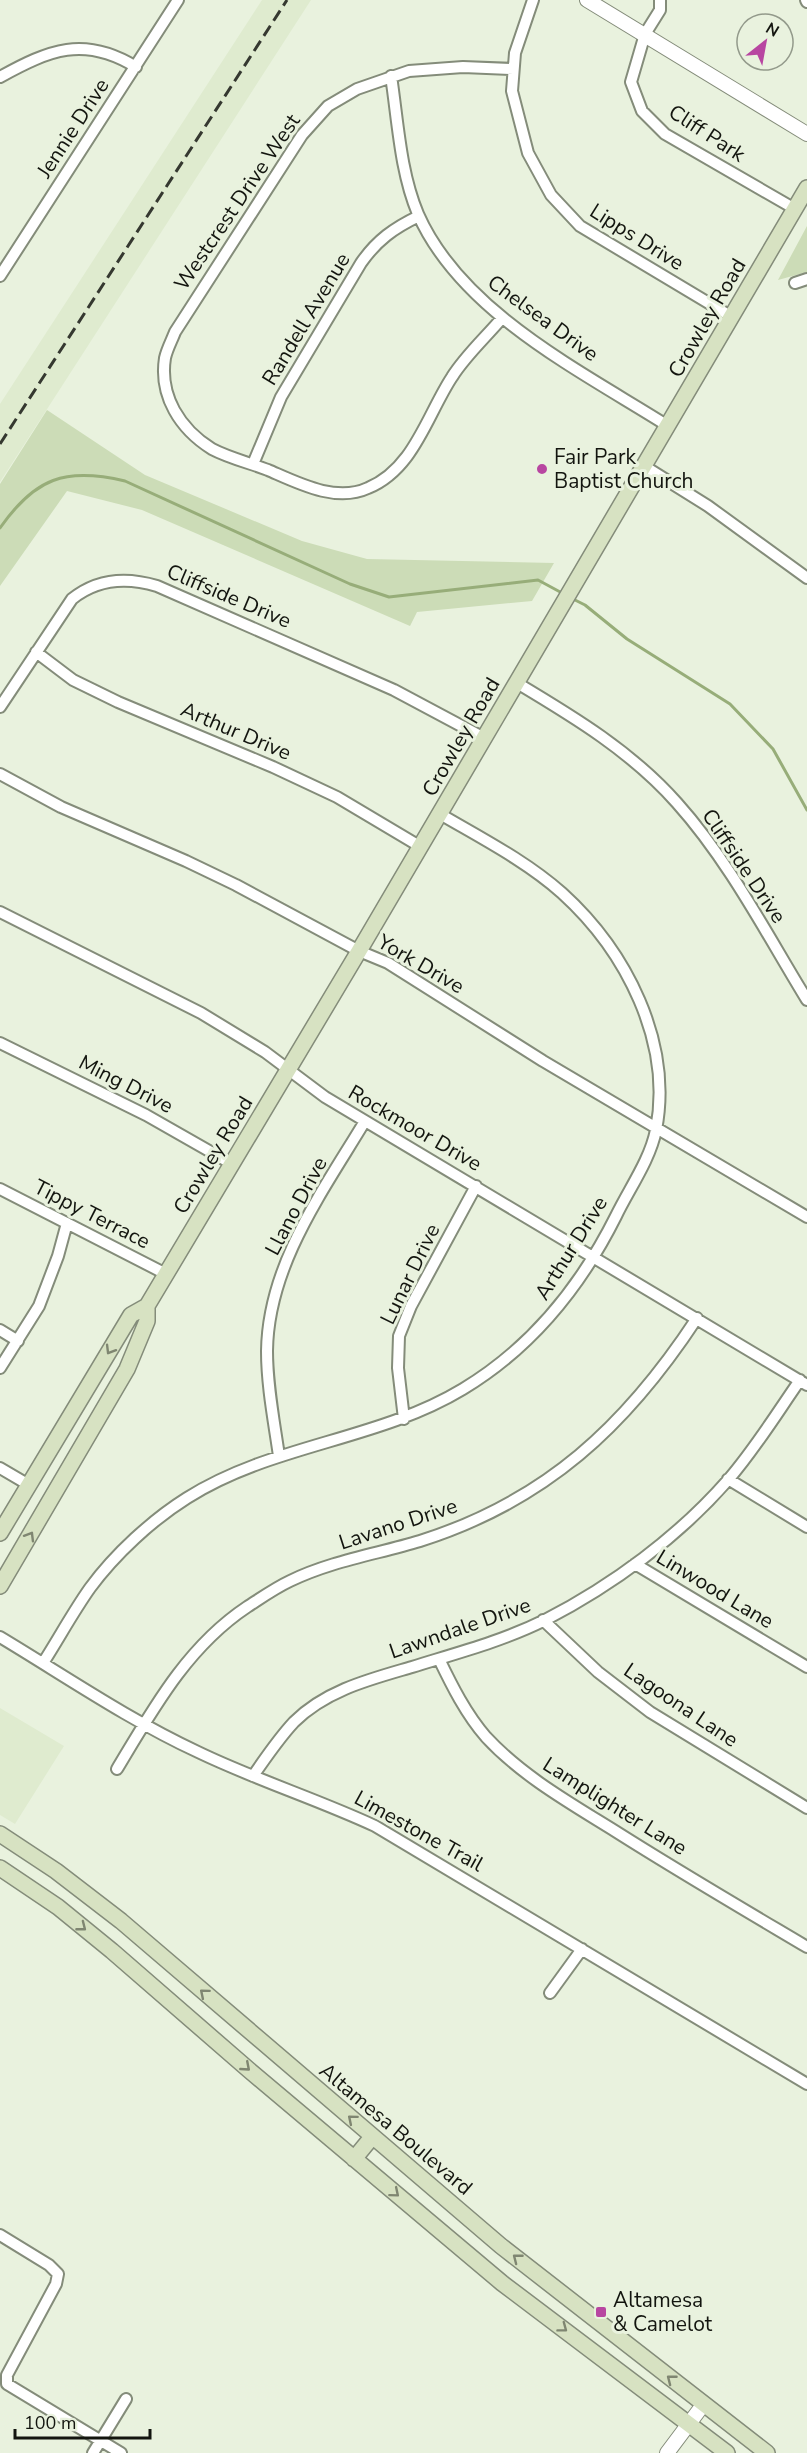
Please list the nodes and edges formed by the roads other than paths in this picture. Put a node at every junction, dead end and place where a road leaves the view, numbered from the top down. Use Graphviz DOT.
graph roads {
  1 [pos="178,0"];
  2 [pos="533,0"];
  3 [pos="587,0"];
  4 [pos="660,0"];
  5 [pos="645,34"];
  6 [pos="136,67"];
  7 [pos="513,69"];
  8 [pos="391,76"];
  9 [pos="0,77"];
  10 [pos="807,134"];
  11 [pos="807,188"];
  12 [pos="795,209"];
  13 [pos="419,216"];
  14 [pos="0,276"];
  15 [pos="807,279"];
  16 [pos="795,283"];
  17 [pos="732,317"];
  18 [pos="502,318"];
  19 [pos="668,426"];
  20 [pos="253,464"];
  21 [pos="644,466"];
  22 [pos="807,578"];
  23 [pos="36,652"];
  24 [pos="517,683"];
  25 [pos="0,707"];
  26 [pos="484,738"];
  27 [pos="0,774"];
  28 [pos="440,814"];
  29 [pos="421,847"];
  30 [pos="0,912"];
  31 [pos="359,951"];
  32 [pos="807,1000"];
  33 [pos="0,1043"];
  34 [pos="288,1071"];
  35 [pos="366,1121"];
  36 [pos="656,1128"];
  37 [pos="232,1164"];
  38 [pos="476,1186"];
  39 [pos="0,1189"];
  40 [pos="807,1217"];
  41 [pos="67,1223"];
  42 [pos="593,1256"];
  43 [pos="166,1274"];
  44 [pos="147,1306"];
  45 [pos="697,1318"];
  46 [pos="0,1330"];
  47 [pos="18,1341"];
  48 [pos="0,1368"];
  49 [pos="803,1382"];
  50 [pos="404,1419"];
  51 [pos="279,1456"];
  52 [pos="0,1468"];
  53 [pos="728,1479"];
  54 [pos="29,1485"];
  55 [pos="807,1527"];
  56 [pos="0,1533"];
  57 [pos="635,1564"];
  58 [pos="0,1586"];
  59 [pos="543,1620"];
  60 [pos="0,1637"];
  61 [pos="439,1659"];
  62 [pos="43,1663"];
  63 [pos="807,1667"];
  64 [pos="144,1725"];
  65 [pos="117,1768"];
  66 [pos="253,1776"];
  67 [pos="807,1808"];
  68 [pos="0,1834"];
  69 [pos="0,1868"];
  70 [pos="80,1889"];
  71 [pos="62,1911"];
  72 [pos="807,1947"];
  73 [pos="582,1949"];
  74 [pos="550,1993"];
  75 [pos="807,2084"];
  76 [pos="372,2137"];
  77 [pos="354,2159"];
  78 [pos="0,2235"];
  79 [pos="126,2399"];
  80 [pos="703,2405"];
  81 [pos="689,2423"];
  82 [pos="100,2441"];
  83 [pos="93,2453"];
  84 [pos="121,2453"];
  85 [pos="667,2453"];
  86 [pos="727,2453"];
  87 [pos="767,2453"];
  1 -- 6 [label="street, Jennie Drive"];
  2 -- 7 [label="street, Lipps Drive"];
  3 -- 5 [label="street"];
  4 -- 5 [label="street, Cliff Park"];
  5 -- 10 [label="street"];
  5 -- 12 [label="street, Cliff Park"];
  6 -- 9 [label="street"];
  6 -- 14 [label="street, Jennie Drive"];
  7 -- 8 [label="street, Westcrest Drive West"];
  7 -- 17 [label="street, Lipps Drive"];
  8 -- 13 [label="street, Chelsea Drive"];
  8 -- 20 [label="street, Westcrest Drive West"];
  11 -- 12 [label="main road, Crowley Road"];
  12 -- 17 [label="main road, Crowley Road"];
  13 -- 18 [label="street, Chelsea Drive"];
  13 -- 20 [label="street, Randell Avenue"];
  15 -- 16 [label="street"];
  17 -- 19 [label="main road, Crowley Road"];
  18 -- 19 [label="street, Chelsea Drive"];
  18 -- 20 [label="street, Westcrest Drive West"];
  19 -- 21 [label="main road, Crowley Road"];
  21 -- 22 [label="street"];
  21 -- 24 [label="main road, Crowley Road"];
  23 -- 25 [label="street, Cliffside Drive"];
  23 -- 26 [label="street, Cliffside Drive"];
  23 -- 29 [label="street, Arthur Drive"];
  24 -- 26 [label="main road, Crowley Road"];
  24 -- 32 [label="street, Cliffside Drive"];
  26 -- 28 [label="main road, Crowley Road"];
  27 -- 31 [label="street, York Drive"];
  28 -- 29 [label="main road, Crowley Road"];
  28 -- 36 [label="street, Arthur Drive"];
  29 -- 31 [label="main road, Crowley Road"];
  30 -- 34 [label="street, Rockmoor Drive"];
  31 -- 34 [label="main road, Crowley Road"];
  31 -- 36 [label="street, York Drive"];
  33 -- 37 [label="street, Ming Drive"];
  34 -- 35 [label="street, Rockmoor Drive"];
  34 -- 37 [label="main road, Crowley Road"];
  35 -- 38 [label="street, Rockmoor Drive"];
  35 -- 51 [label="street, Llano Drive"];
  36 -- 40 [label="street, York Drive"];
  36 -- 42 [label="street, Arthur Drive"];
  37 -- 43 [label="main road, Crowley Road"];
  38 -- 42 [label="street, Rockmoor Drive"];
  38 -- 50 [label="street, Lunar Drive"];
  39 -- 41 [label="street, Tippy Terrace"];
  41 -- 43 [label="street, Tippy Terrace"];
  41 -- 47 [label="street"];
  42 -- 45 [label="street, Rockmoor Drive"];
  42 -- 50 [label="street, Arthur Drive"];
  43 -- 44 [label="main road, Crowley Road"];
  44 -- 54 [label="main road, Crowley Road, one-way"];
  58 -- 44 [label="main road, Crowley Road, one-way"];
  45 -- 49 [label="street, Rockmoor Drive"];
  45 -- 64 [label="street, Lavano Drive"];
  46 -- 47 [label="street"];
  47 -- 48 [label="street"];
  49 -- 53 [label="street, Lawndale Drive"];
  50 -- 51 [label="street, Arthur Drive"];
  51 -- 62 [label="street, Arthur Drive"];
  52 -- 54 [label="street"];
  53 -- 55 [label="street"];
  53 -- 57 [label="street, Lawndale Drive"];
  54 -- 56 [label="main road, Crowley Road"];
  57 -- 59 [label="street, Lawndale Drive"];
  57 -- 63 [label="street, Linwood Lane"];
  59 -- 61 [label="street, Lawndale Drive"];
  59 -- 67 [label="street, Lagoona Lane"];
  60 -- 62 [label="street, Limestone Trail"];
  61 -- 66 [label="street, Lawndale Drive"];
  61 -- 72 [label="street, Lamplighter Lane"];
  62 -- 64 [label="street, Limestone Trail"];
  64 -- 65 [label="street, Lavano Drive"];
  64 -- 66 [label="street, Limestone Trail"];
  66 -- 73 [label="street, Limestone Trail"];
  68 -- 70 [label="main road, Altamesa Boulevard"];
  69 -- 71 [label="main road"];
  70 -- 71 [label="main road"];
  76 -- 70 [label="main road, Altamesa Boulevard, one-way"];
  71 -- 77 [label="main road, one-way"];
  73 -- 74 [label="street"];
  73 -- 75 [label="street, Limestone Trail"];
  76 -- 77 [label="main road"];
  80 -- 76 [label="main road, Altamesa Boulevard, one-way"];
  77 -- 81 [label="main road, one-way"];
  78 -- 82 [label="street"];
  79 -- 82 [label="street"];
  80 -- 81 [label="street"];
  80 -- 87 [label="main road, Altamesa Boulevard"];
  81 -- 85 [label="street"];
  81 -- 86 [label="main road"];
  82 -- 83 [label="street"];
  82 -- 84 [label="street"];
}
